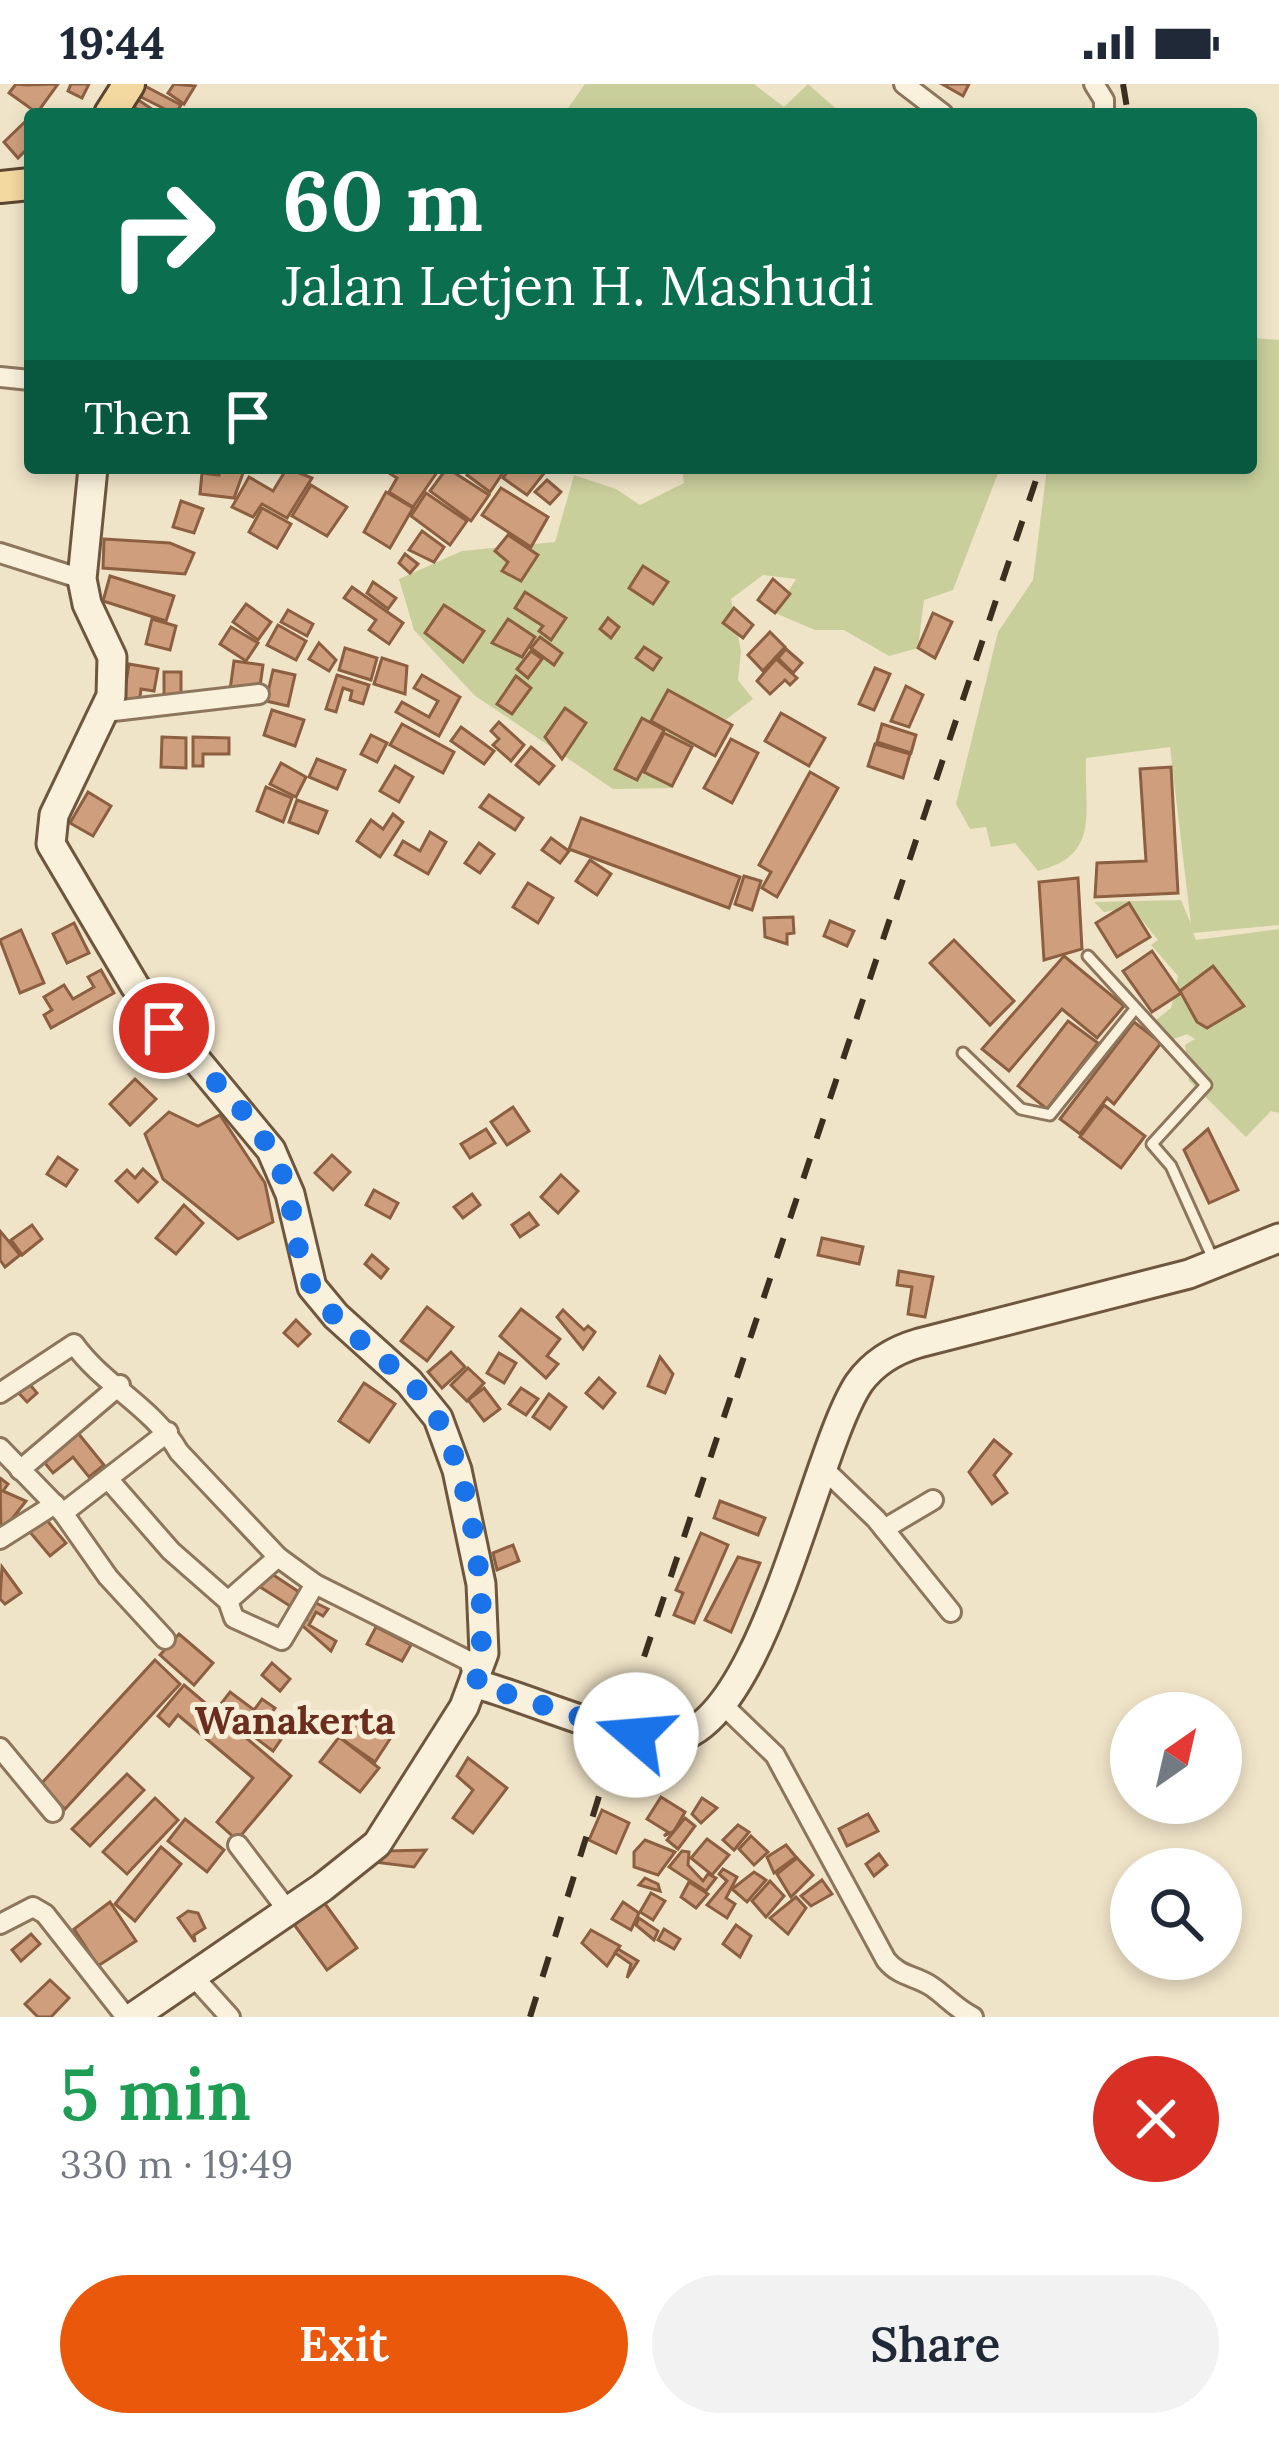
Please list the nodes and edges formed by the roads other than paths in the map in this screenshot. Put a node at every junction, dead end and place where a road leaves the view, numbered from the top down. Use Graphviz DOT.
graph roads {
  1 [pos="904,84"];
  2 [pos="936,108"];
  3 [pos="92,474"];
  4 [pos="0,553"];
  5 [pos="82,579"];
  6 [pos="259,694"];
  7 [pos="105,712"];
  8 [pos="1088,956"];
  9 [pos="1135,1009"];
  10 [pos="963,1053"];
  11 [pos="1279,1238"];
  12 [pos="1215,1264"];
  13 [pos="120,1384"];
  14 [pos="0,1393"];
  15 [pos="168,1432"];
  16 [pos="0,1448"];
  17 [pos="824,1468"];
  18 [pos="20,1470"];
  19 [pos="109,1480"];
  20 [pos="933,1500"];
  21 [pos="59,1509"];
  22 [pos="884,1529"];
  23 [pos="0,1539"];
  24 [pos="278,1558"];
  25 [pos="315,1584"];
  26 [pos="228,1601"];
  27 [pos="951,1612"];
  28 [pos="165,1639"];
  29 [pos="476,1684"];
  30 [pos="720,1702"];
  31 [pos="0,1748"];
  32 [pos="53,1812"];
  33 [pos="238,1845"];
  34 [pos="288,1911"];
  35 [pos="0,1924"];
  36 [pos="192,1975"];
  37 [pos="129,2017"];
  38 [pos="230,2017"];
  39 [pos="973,2017"];
  1 -- 2 [label="street"];
  3 -- 5 [label="main road"];
  4 -- 5 [label="street"];
  5 -- 7 [label="main road"];
  6 -- 7 [label="street"];
  7 -- 29 [label="main road"];
  8 -- 9 [label="lane"];
  9 -- 10 [label="lane"];
  9 -- 12 [label="lane"];
  11 -- 12 [label="main road"];
  12 -- 17 [label="main road"];
  13 -- 14 [label="street"];
  13 -- 15 [label="street"];
  13 -- 18 [label="street"];
  15 -- 19 [label="street"];
  15 -- 24 [label="street"];
  16 -- 18 [label="street"];
  17 -- 22 [label="street"];
  17 -- 30 [label="main road"];
  18 -- 21 [label="street"];
  19 -- 21 [label="street"];
  19 -- 26 [label="street"];
  20 -- 22 [label="street"];
  21 -- 23 [label="street"];
  21 -- 28 [label="street"];
  22 -- 27 [label="street"];
  24 -- 25 [label="street"];
  24 -- 26 [label="street"];
  25 -- 26 [label="street"];
  25 -- 29 [label="street"];
  29 -- 30 [label="main road"];
  29 -- 34 [label="main road"];
  30 -- 39 [label="street"];
  31 -- 32 [label="street"];
  33 -- 34 [label="street"];
  34 -- 36 [label="main road"];
  35 -- 37 [label="street"];
  36 -- 37 [label="main road"];
  36 -- 38 [label="street"];
}
